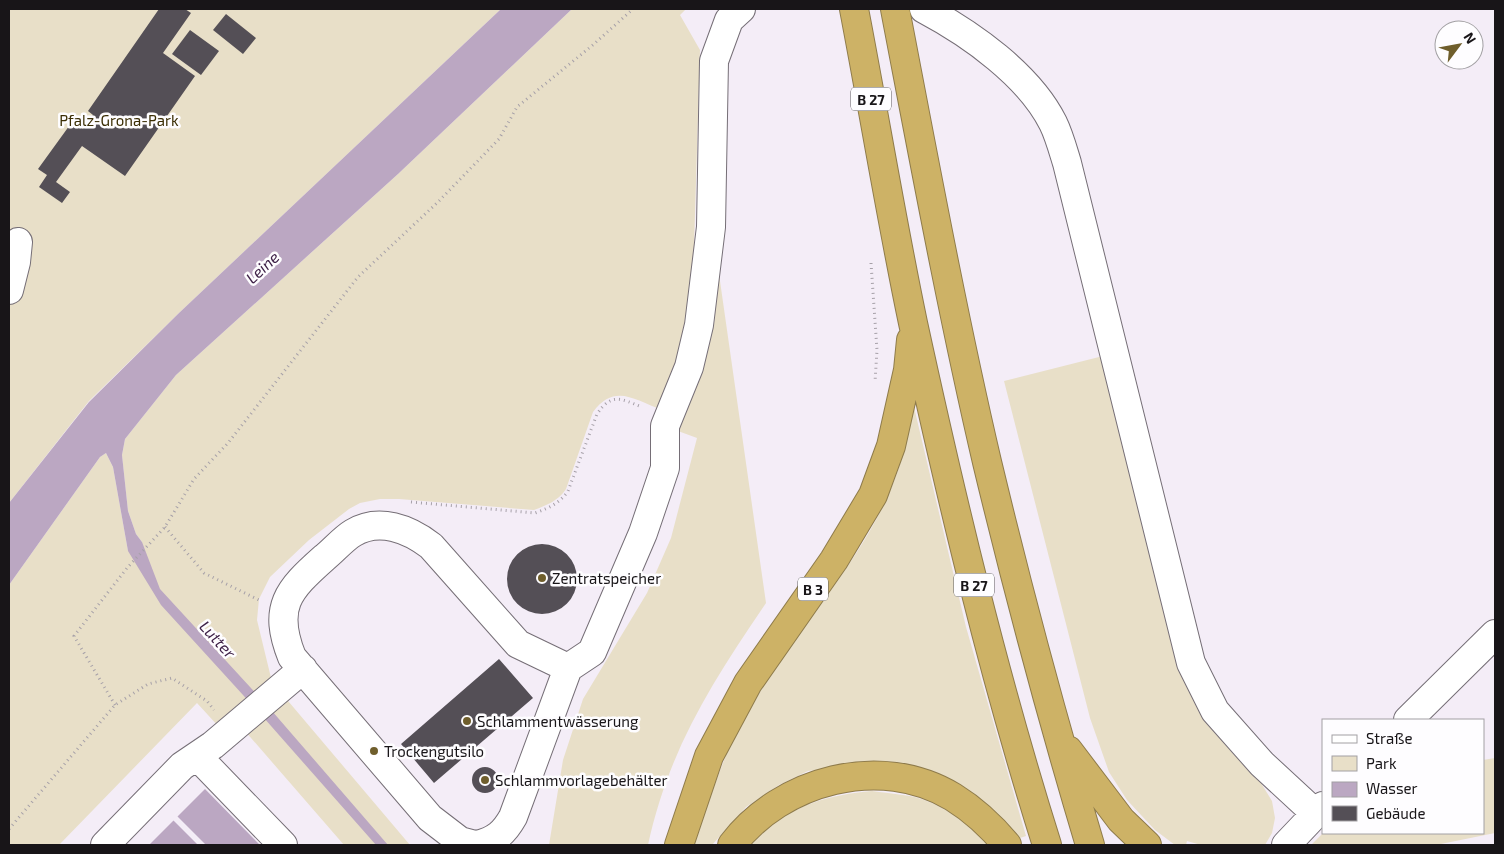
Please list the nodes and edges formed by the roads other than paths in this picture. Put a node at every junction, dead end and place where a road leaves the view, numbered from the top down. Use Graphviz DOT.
graph roads {
  1 [pos="741,9"];
  2 [pos="854,9"];
  3 [pos="895,9"];
  4 [pos="924,9"];
  5 [pos="18,242"];
  6 [pos="9,290"];
  7 [pos="913,321"];
  8 [pos="1495,634"];
  9 [pos="568,668"];
  10 [pos="303,669"];
  11 [pos="1409,719"];
  12 [pos="1057,734"];
  13 [pos="197,756"];
  14 [pos="1319,809"];
  15 [pos="484,844"];
  16 [pos="105,845"];
  17 [pos="283,845"];
  18 [pos="679,845"];
  19 [pos="732,845"];
  20 [pos="1007,845"];
  21 [pos="1046,845"];
  22 [pos="1090,845"];
  23 [pos="1147,845"];
  24 [pos="1286,845"];
  1 -- 9 [label="street"];
  2 -- 7 [label="highway, B 27"];
  3 -- 12 [label="highway, B 27"];
  4 -- 14 [label="street"];
  5 -- 6 [label="street"];
  7 -- 18 [label="highway, B 3"];
  7 -- 21 [label="highway, B 27"];
  8 -- 11 [label="street"];
  9 -- 10 [label="street"];
  9 -- 15 [label="street"];
  10 -- 13 [label="street"];
  10 -- 15 [label="street"];
  12 -- 22 [label="highway"];
  12 -- 23 [label="highway"];
  13 -- 16 [label="street"];
  13 -- 17 [label="street"];
  14 -- 24 [label="street"];
  19 -- 20 [label="highway"];
}
